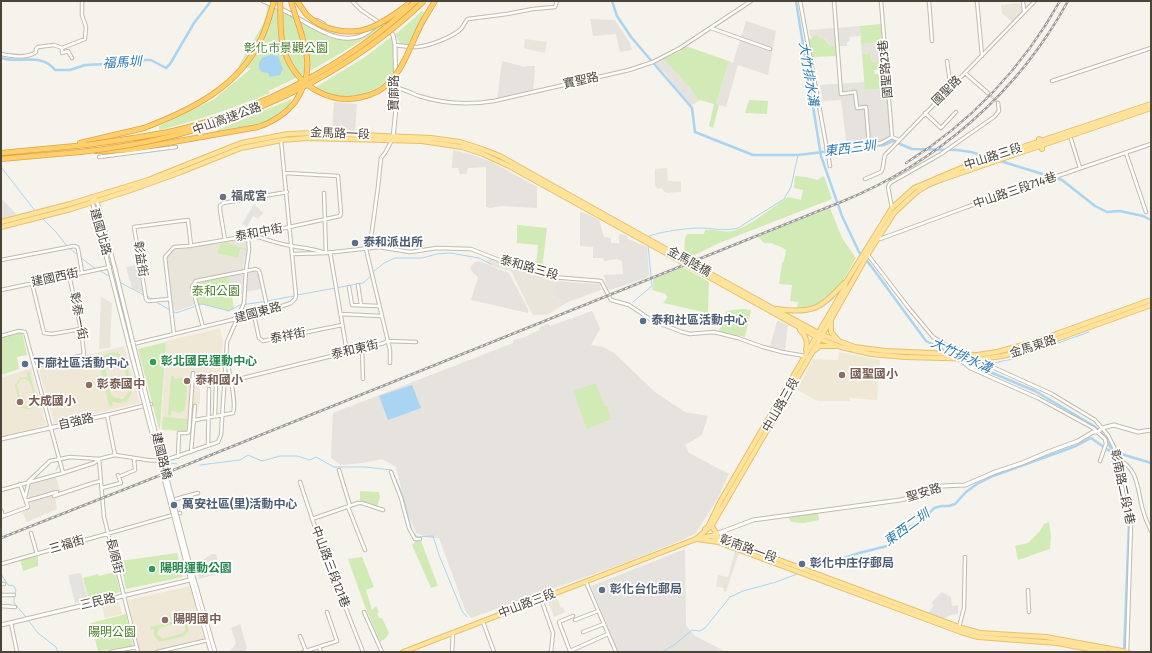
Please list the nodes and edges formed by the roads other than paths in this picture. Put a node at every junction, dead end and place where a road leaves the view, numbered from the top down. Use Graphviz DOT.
graph roads {
  1 [pos="82,1"];
  2 [pos="263,1"];
  3 [pos="274,1"];
  4 [pos="280,1"];
  5 [pos="291,1"];
  6 [pos="297,1"];
  7 [pos="352,1"];
  8 [pos="411,1"];
  9 [pos="416,1"];
  10 [pos="424,1"];
  11 [pos="435,1"];
  12 [pos="557,1"];
  13 [pos="751,1"];
  14 [pos="800,1"];
  15 [pos="834,1"];
  16 [pos="881,1"];
  17 [pos="929,1"];
  18 [pos="977,1"];
  19 [pos="1023,1"];
  20 [pos="1035,1"];
  21 [pos="1024,12"];
  22 [pos="317,20"];
  23 [pos="382,23"];
  24 [pos="374,26"];
  25 [pos="711,27"];
  26 [pos="932,41"];
  27 [pos="395,46"];
  28 [pos="62,48"];
  29 [pos="1151,48"];
  30 [pos="770,49"];
  31 [pos="1,54"];
  32 [pos="982,56"];
  33 [pos="72,58"];
  34 [pos="947,61"];
  35 [pos="965,73"];
  36 [pos="1052,81"];
  37 [pos="953,86"];
  38 [pos="395,87"];
  39 [pos="988,93"];
  40 [pos="998,103"];
  41 [pos="1151,104"];
  42 [pos="1151,108"];
  43 [pos="956,112"];
  44 [pos="925,113"];
  45 [pos="892,137"];
  46 [pos="281,138"];
  47 [pos="393,138"];
  48 [pos="1071,139"];
  49 [pos="899,140"];
  50 [pos="1040,144"];
  51 [pos="1151,144"];
  52 [pos="869,145"];
  53 [pos="71,146"];
  54 [pos="176,146"];
  55 [pos="826,148"];
  56 [pos="89,151"];
  57 [pos="1,153"];
  58 [pos="1126,153"];
  59 [pos="99,157"];
  60 [pos="1,159"];
  61 [pos="966,164"];
  62 [pos="830,166"];
  63 [pos="1080,168"];
  64 [pos="968,172"];
  65 [pos="285,173"];
  66 [pos="865,179"];
  67 [pos="287,192"];
  68 [pos="324,193"];
  69 [pos="92,197"];
  70 [pos="97,201"];
  71 [pos="92,203"];
  72 [pos="70,207"];
  73 [pos="892,208"];
  74 [pos="1146,212"];
  75 [pos="895,214"];
  76 [pos="602,216"];
  77 [pos="324,219"];
  78 [pos="1,222"];
  79 [pos="1,227"];
  80 [pos="290,227"];
  81 [pos="250,235"];
  82 [pos="880,239"];
  83 [pos="225,240"];
  84 [pos="191,246"];
  85 [pos="292,246"];
  86 [pos="372,248"];
  87 [pos="366,249"];
  88 [pos="330,252"];
  89 [pos="326,253"];
  90 [pos="293,254"];
  91 [pos="866,254"];
  92 [pos="1,260"];
  93 [pos="859,265"];
  94 [pos="110,267"];
  95 [pos="246,271"];
  96 [pos="82,272"];
  97 [pos="70,275"];
  98 [pos="846,282"];
  99 [pos="32,283"];
  100 [pos="358,285"];
  101 [pos="349,287"];
  102 [pos="1,290"];
  103 [pos="170,299"];
  104 [pos="1151,300"];
  105 [pos="361,305"];
  106 [pos="1151,305"];
  107 [pos="379,306"];
  108 [pos="268,311"];
  109 [pos="773,311"];
  110 [pos="341,314"];
  111 [pos="254,315"];
  112 [pos="381,316"];
  113 [pos="238,318"];
  114 [pos="831,319"];
  115 [pos="342,325"];
  116 [pos="795,325"];
  117 [pos="202,327"];
  118 [pos="81,329"];
  119 [pos="174,334"];
  120 [pos="1,336"];
  121 [pos="819,336"];
  122 [pos="387,341"];
  123 [pos="416,342"];
  124 [pos="133,343"];
  125 [pos="838,344"];
  126 [pos="129,345"];
  127 [pos="362,348"];
  128 [pos="347,352"];
  129 [pos="953,354"];
  130 [pos="227,356"];
  131 [pos="808,356"];
  132 [pos="958,359"];
  133 [pos="390,363"];
  134 [pos="34,366"];
  135 [pos="970,368"];
  136 [pos="193,373"];
  137 [pos="363,379"];
  138 [pos="231,380"];
  139 [pos="216,383"];
  140 [pos="209,389"];
  141 [pos="151,404"];
  142 [pos="195,406"];
  143 [pos="107,415"];
  144 [pos="215,415"];
  145 [pos="222,415"];
  146 [pos="208,417"];
  147 [pos="195,420"];
  148 [pos="51,427"];
  149 [pos="1102,428"];
  150 [pos="1151,430"];
  151 [pos="1098,432"];
  152 [pos="1,439"];
  153 [pos="208,445"];
  154 [pos="191,452"];
  155 [pos="1116,454"];
  156 [pos="115,455"];
  157 [pos="178,457"];
  158 [pos="134,458"];
  159 [pos="99,460"];
  160 [pos="60,461"];
  161 [pos="1100,461"];
  162 [pos="339,470"];
  163 [pos="390,472"];
  164 [pos="63,473"];
  165 [pos="29,482"];
  166 [pos="101,482"];
  167 [pos="300,482"];
  168 [pos="20,484"];
  169 [pos="102,488"];
  170 [pos="1,490"];
  171 [pos="57,492"];
  172 [pos="198,493"];
  173 [pos="54,496"];
  174 [pos="26,499"];
  175 [pos="176,499"];
  176 [pos="349,506"];
  177 [pos="1,510"];
  178 [pos="383,510"];
  179 [pos="180,513"];
  180 [pos="2,516"];
  181 [pos="312,519"];
  182 [pos="1150,524"];
  183 [pos="710,526"];
  184 [pos="1151,531"];
  185 [pos="31,533"];
  186 [pos="108,534"];
  187 [pos="716,537"];
  188 [pos="420,539"];
  189 [pos="696,539"];
  190 [pos="365,550"];
  191 [pos="36,554"];
  192 [pos="965,557"];
  193 [pos="1,564"];
  194 [pos="190,569"];
  195 [pos="193,579"];
  196 [pos="586,582"];
  197 [pos="1028,590"];
  198 [pos="1,595"];
  199 [pos="14,596"];
  200 [pos="123,596"];
  201 [pos="541,599"];
  202 [pos="1,606"];
  203 [pos="15,607"];
  204 [pos="598,611"];
  205 [pos="327,612"];
  206 [pos="364,612"];
  207 [pos="1029,612"];
  208 [pos="573,616"];
  209 [pos="575,620"];
  210 [pos="483,622"];
  211 [pos="11,623"];
  212 [pos="604,624"];
  213 [pos="1,625"];
  214 [pos="958,627"];
  215 [pos="583,632"];
  216 [pos="453,633"];
  217 [pos="608,634"];
  218 [pos="300,636"];
  219 [pos="208,640"];
  220 [pos="137,647"];
  221 [pos="319,647"];
  222 [pos="570,651"];
  223 [pos="1119,651"];
  224 [pos="17,652"];
  225 [pos="110,652"];
  226 [pos="138,652"];
  227 [pos="157,652"];
  228 [pos="211,652"];
  229 [pos="214,652"];
  230 [pos="305,652"];
  231 [pos="321,652"];
  232 [pos="363,652"];
  233 [pos="382,652"];
  234 [pos="403,652"];
  235 [pos="452,652"];
  236 [pos="494,652"];
  237 [pos="551,652"];
  238 [pos="616,652"];
  239 [pos="1105,652"];
  240 [pos="1127,652"];
  1 -- 28 [label="street"];
  2 -- 24 [label="street"];
  3 -- 53 [label="highway, bridge"];
  4 -- 11 [label="highway, bridge"];
  5 -- 56 [label="highway, bridge"];
  6 -- 8 [label="highway, bridge"];
  7 -- 23 [label="street"];
  9 -- 53 [label="highway, 中山高速公路, bridge"];
  10 -- 56 [label="highway, 中山高速公路, bridge"];
  12 -- 27 [label="street"];
  13 -- 25 [label="street, 寶聖路"];
  14 -- 55 [label="street"];
  15 -- 52 [label="street"];
  16 -- 45 [label="street, 國聖路23巷"];
  17 -- 26 [label="street"];
  18 -- 32 [label="street"];
  19 -- 21 [label="street"];
  20 -- 21 [label="street, 國聖路"];
  21 -- 32 [label="street, 國聖路"];
  22 -- 24 [label="street"];
  23 -- 24 [label="street"];
  23 -- 27 [label="street, 寶廍路"];
  25 -- 30 [label="street"];
  25 -- 38 [label="street, 寶聖路"];
  27 -- 38 [label="street, 寶廍路"];
  28 -- 31 [label="street"];
  28 -- 33 [label="street"];
  29 -- 36 [label="street"];
  32 -- 35 [label="street, 國聖路"];
  34 -- 37 [label="street"];
  35 -- 37 [label="street, 國聖路"];
  35 -- 39 [label="street"];
  37 -- 44 [label="street, 國聖路"];
  38 -- 47 [label="street, 寶廍路"];
  40 -- 73 [label="street"];
  41 -- 50 [label="main road, 中山路三段"];
  42 -- 50 [label="main road, 中山路三段"];
  43 -- 44 [label="street"];
  44 -- 49 [label="street, 國聖路"];
  45 -- 49 [label="street"];
  45 -- 52 [label="street"];
  46 -- 47 [label="main road, 金馬路一段"];
  46 -- 65 [label="street, 建國東路"];
  46 -- 69 [label="main road, 金馬路一段"];
  46 -- 70 [label="main road, 金馬路一段"];
  47 -- 76 [label="main road, 金馬路一段"];
  47 -- 86 [label="street"];
  48 -- 63 [label="street"];
  49 -- 66 [label="street, 國聖路"];
  50 -- 61 [label="main road, 中山路三段"];
  50 -- 64 [label="main road, 中山路三段"];
  51 -- 58 [label="street, 中山路三段714巷"];
  52 -- 55 [label="street"];
  53 -- 57 [label="highway, 中山高速公路"];
  54 -- 59 [label="street"];
  55 -- 62 [label="street"];
  56 -- 60 [label="highway, 中山高速公路, bridge"];
  58 -- 63 [label="street, 中山路三段714巷"];
  58 -- 74 [label="street"];
  61 -- 64 [label="main road"];
  61 -- 73 [label="main road, 中山路三段"];
  63 -- 82 [label="street, 中山路三段714巷"];
  64 -- 75 [label="main road, 中山路三段"];
  65 -- 67 [label="street, 建國東路"];
  65 -- 77 [label="street, 泰和中街"];
  67 -- 80 [label="street, 建國東路"];
  67 -- 83 [label="street"];
  68 -- 77 [label="street"];
  69 -- 70 [label="street, 建國北路"];
  69 -- 71 [label="street, 建國北路"];
  69 -- 72 [label="main road, 金馬路一段"];
  70 -- 71 [label="main road, 金馬路一段"];
  70 -- 124 [label="street, 建國北路"];
  71 -- 72 [label="main road, 金馬路一段"];
  71 -- 94 [label="street, 建國北路"];
  72 -- 78 [label="main road"];
  72 -- 79 [label="main road"];
  73 -- 75 [label="street"];
  73 -- 91 [label="main road, 中山路三段"];
  75 -- 91 [label="main road, 中山路三段"];
  76 -- 109 [label="main road, 金馬陸橋, bridge"];
  77 -- 80 [label="street, 泰和中街"];
  77 -- 89 [label="street"];
  80 -- 81 [label="street, 泰和中街"];
  80 -- 85 [label="street, 建國東路"];
  81 -- 83 [label="street, 泰和中街"];
  81 -- 85 [label="street"];
  81 -- 95 [label="street"];
  83 -- 84 [label="street, 泰和中街"];
  84 -- 103 [label="street, 泰和中街"];
  84 -- 103 [label="street, 彰益街"];
  85 -- 89 [label="street"];
  85 -- 90 [label="street, 建國東路"];
  86 -- 87 [label="street"];
  86 -- 131 [label="street, 泰和路三段"];
  87 -- 88 [label="street"];
  87 -- 107 [label="street, 泰和東街"];
  88 -- 89 [label="street"];
  88 -- 110 [label="street"];
  89 -- 90 [label="street"];
  90 -- 108 [label="street, 建國東路"];
  91 -- 93 [label="main road"];
  91 -- 129 [label="street"];
  92 -- 96 [label="street"];
  93 -- 98 [label="main road, 中山路三段"];
  93 -- 114 [label="main road, 中山路三段"];
  94 -- 96 [label="street, 建國西街"];
  94 -- 126 [label="street, 建國北路"];
  95 -- 108 [label="street"];
  95 -- 113 [label="street"];
  95 -- 117 [label="street"];
  96 -- 97 [label="street, 建國西街"];
  97 -- 99 [label="street, 建國西街"];
  97 -- 118 [label="street, 彰泰一街"];
  98 -- 109 [label="main road"];
  98 -- 121 [label="main road, 中山路三段"];
  99 -- 102 [label="street, 建國西街"];
  99 -- 118 [label="street"];
  100 -- 105 [label="street"];
  101 -- 105 [label="street"];
  103 -- 119 [label="street, 泰和中街"];
  104 -- 129 [label="main road, 金馬東路"];
  105 -- 107 [label="street"];
  106 -- 132 [label="main road, 金馬東路"];
  107 -- 112 [label="street, 泰和東街"];
  108 -- 111 [label="street, 建國東路"];
  109 -- 116 [label="main road"];
  109 -- 121 [label="main road"];
  110 -- 112 [label="street"];
  110 -- 115 [label="street"];
  111 -- 113 [label="street, 建國東路"];
  111 -- 115 [label="street, 泰祥街"];
  112 -- 122 [label="street, 泰和東街"];
  113 -- 117 [label="street, 建國東路"];
  113 -- 130 [label="street"];
  114 -- 121 [label="main road, 中山路三段"];
  114 -- 125 [label="main road"];
  115 -- 128 [label="street"];
  116 -- 121 [label="main road"];
  116 -- 131 [label="main road"];
  117 -- 119 [label="street, 建國東路"];
  118 -- 134 [label="street, 彰泰一街"];
  119 -- 124 [label="street, 建國東路"];
  120 -- 134 [label="street"];
  121 -- 125 [label="main road, 金馬東路"];
  121 -- 131 [label="main road, 中山路三段"];
  122 -- 123 [label="street"];
  122 -- 127 [label="street, 泰和東街"];
  122 -- 133 [label="street"];
  124 -- 126 [label="street, 建國東路"];
  124 -- 194 [label="street, 建國路橋, bridge"];
  125 -- 129 [label="main road, 金馬東路"];
  125 -- 131 [label="main road"];
  125 -- 132 [label="main road, 金馬東路"];
  126 -- 194 [label="street, 建國路橋, bridge"];
  127 -- 128 [label="street, 泰和東街"];
  127 -- 137 [label="street"];
  128 -- 138 [label="street, 泰和東街"];
  129 -- 132 [label="street"];
  130 -- 138 [label="street"];
  130 -- 145 [label="street"];
  131 -- 183 [label="main road, 中山路三段"];
  132 -- 135 [label="street"];
  134 -- 148 [label="street"];
  135 -- 149 [label="street, 彰南路二段1巷"];
  135 -- 151 [label="street"];
  136 -- 157 [label="street"];
  138 -- 145 [label="street"];
  139 -- 144 [label="street"];
  140 -- 146 [label="street"];
  141 -- 143 [label="street, 自強路"];
  142 -- 147 [label="street"];
  143 -- 148 [label="street, 自強路"];
  143 -- 156 [label="street"];
  144 -- 145 [label="street"];
  144 -- 146 [label="street"];
  145 -- 153 [label="street"];
  146 -- 147 [label="street"];
  146 -- 153 [label="street"];
  147 -- 154 [label="street"];
  148 -- 152 [label="street, 自強路"];
  148 -- 160 [label="street"];
  149 -- 150 [label="street"];
  149 -- 151 [label="street, 聖安路"];
  149 -- 155 [label="street, 彰南路二段1巷"];
  151 -- 161 [label="street"];
  151 -- 187 [label="street, 聖安路"];
  153 -- 154 [label="street"];
  154 -- 157 [label="street"];
  155 -- 182 [label="street"];
  155 -- 240 [label="street, 彰南路二段1巷"];
  156 -- 158 [label="street"];
  156 -- 159 [label="street"];
  157 -- 158 [label="street"];
  158 -- 169 [label="street"];
  159 -- 160 [label="street"];
  159 -- 164 [label="street"];
  159 -- 166 [label="street, 長順街"];
  160 -- 164 [label="street"];
  160 -- 165 [label="street"];
  162 -- 176 [label="street"];
  163 -- 188 [label="street"];
  164 -- 165 [label="street"];
  165 -- 168 [label="street"];
  165 -- 174 [label="street"];
  166 -- 169 [label="street, 長順街"];
  166 -- 173 [label="street"];
  167 -- 181 [label="street, 中山路三段121巷"];
  168 -- 170 [label="street"];
  168 -- 174 [label="street"];
  169 -- 186 [label="street, 長順街"];
  171 -- 174 [label="street"];
  172 -- 175 [label="street"];
  174 -- 180 [label="street"];
  176 -- 178 [label="street"];
  176 -- 181 [label="street"];
  176 -- 190 [label="street"];
  177 -- 180 [label="street"];
  179 -- 186 [label="street, 三福街"];
  181 -- 232 [label="street, 中山路三段121巷"];
  182 -- 184 [label="street"];
  183 -- 187 [label="main road"];
  183 -- 189 [label="main road, 中山路三段"];
  185 -- 191 [label="street"];
  186 -- 191 [label="street, 三福街"];
  186 -- 200 [label="street, 長順街"];
  187 -- 189 [label="main road, 彰南路一段"];
  187 -- 189 [label="main road, 彰南路一段"];
  187 -- 214 [label="main road, 彰南路一段"];
  187 -- 239 [label="main road, 彰南路一段"];
  189 -- 196 [label="main road, 中山路三段"];
  191 -- 193 [label="street, 三福街"];
  192 -- 214 [label="street"];
  194 -- 195 [label="street"];
  195 -- 200 [label="street, 三民路"];
  195 -- 219 [label="street"];
  195 -- 229 [label="street"];
  196 -- 201 [label="main road, 中山路三段"];
  196 -- 204 [label="street"];
  197 -- 207 [label="street"];
  198 -- 199 [label="street"];
  200 -- 211 [label="street, 三民路"];
  200 -- 220 [label="street, 長順街"];
  201 -- 210 [label="main road, 中山路三段"];
  201 -- 237 [label="street"];
  202 -- 203 [label="street"];
  204 -- 209 [label="street"];
  204 -- 212 [label="street"];
  205 -- 221 [label="street"];
  206 -- 233 [label="street"];
  208 -- 222 [label="street"];
  210 -- 216 [label="main road, 中山路三段"];
  210 -- 236 [label="street"];
  211 -- 213 [label="street, 三民路"];
  211 -- 224 [label="street"];
  212 -- 215 [label="street"];
  212 -- 217 [label="street"];
  214 -- 223 [label="main road, 彰南路一段"];
  216 -- 234 [label="main road, 中山路三段"];
  216 -- 235 [label="street"];
  217 -- 222 [label="street"];
  217 -- 238 [label="street"];
  218 -- 230 [label="street"];
  219 -- 227 [label="street"];
  219 -- 228 [label="street"];
  220 -- 225 [label="street"];
  220 -- 226 [label="street, 長順街"];
  221 -- 230 [label="street"];
  221 -- 231 [label="street"];
  223 -- 240 [label="main road, 彰南路一段"];
}
